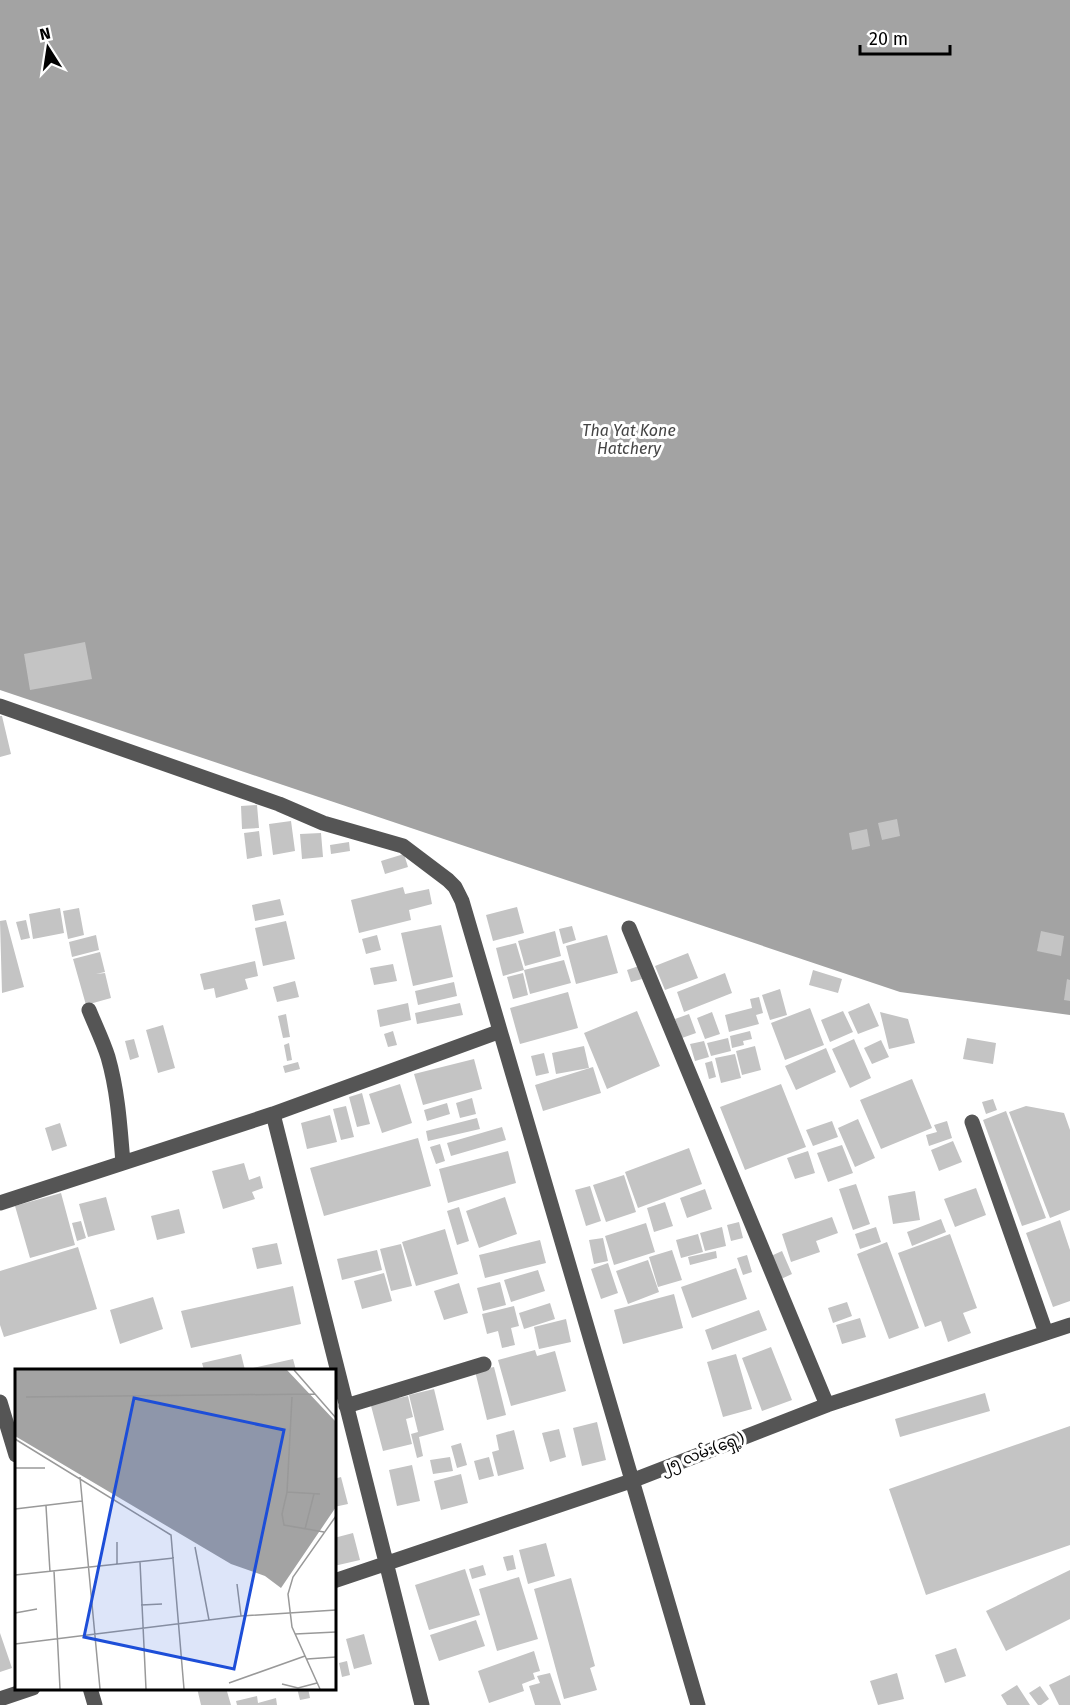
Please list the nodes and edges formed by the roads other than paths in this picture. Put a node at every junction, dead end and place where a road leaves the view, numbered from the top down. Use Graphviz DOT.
graph roads {
  1 [pos="0,706"];
  2 [pos="629,928"];
  3 [pos="89,1010"];
  4 [pos="498,1032"];
  5 [pos="273,1114"];
  6 [pos="972,1122"];
  7 [pos="123,1163"];
  8 [pos="0,1203"];
  9 [pos="1070,1325"];
  10 [pos="1046,1333"];
  11 [pos="484,1364"];
  12 [pos="0,1402"];
  13 [pos="827,1405"];
  14 [pos="346,1406"];
  15 [pos="15,1452"];
  16 [pos="634,1480"];
  17 [pos="385,1563"];
  18 [pos="336,1580"];
  19 [pos="30,1690"];
  20 [pos="90,1690"];
  21 [pos="0,1699"];
  22 [pos="95,1705"];
  23 [pos="422,1705"];
  24 [pos="698,1705"];
  1 -- 4 [label="street"];
  2 -- 13 [label="street"];
  3 -- 7 [label="street"];
  4 -- 5 [label="street"];
  4 -- 16 [label="street"];
  5 -- 7 [label="street"];
  5 -- 14 [label="street"];
  6 -- 10 [label="street"];
  7 -- 8 [label="street"];
  9 -- 10 [label="street, ၂၅ လမ်း(ရှေ့)"];
  10 -- 13 [label="street, ၂၅ လမ်း(ရှေ့)"];
  11 -- 14 [label="street"];
  12 -- 15 [label="street"];
  13 -- 16 [label="street, ၂၅ လမ်း(ရှေ့)"];
  14 -- 17 [label="street"];
  16 -- 17 [label="street, ၂၅ လမ်း(ရှေ့)"];
  16 -- 24 [label="street"];
  17 -- 18 [label="street, ၂၅ လမ်း(ရှေ့)"];
  17 -- 23 [label="street"];
  19 -- 21 [label="street"];
  20 -- 22 [label="street"];
}
